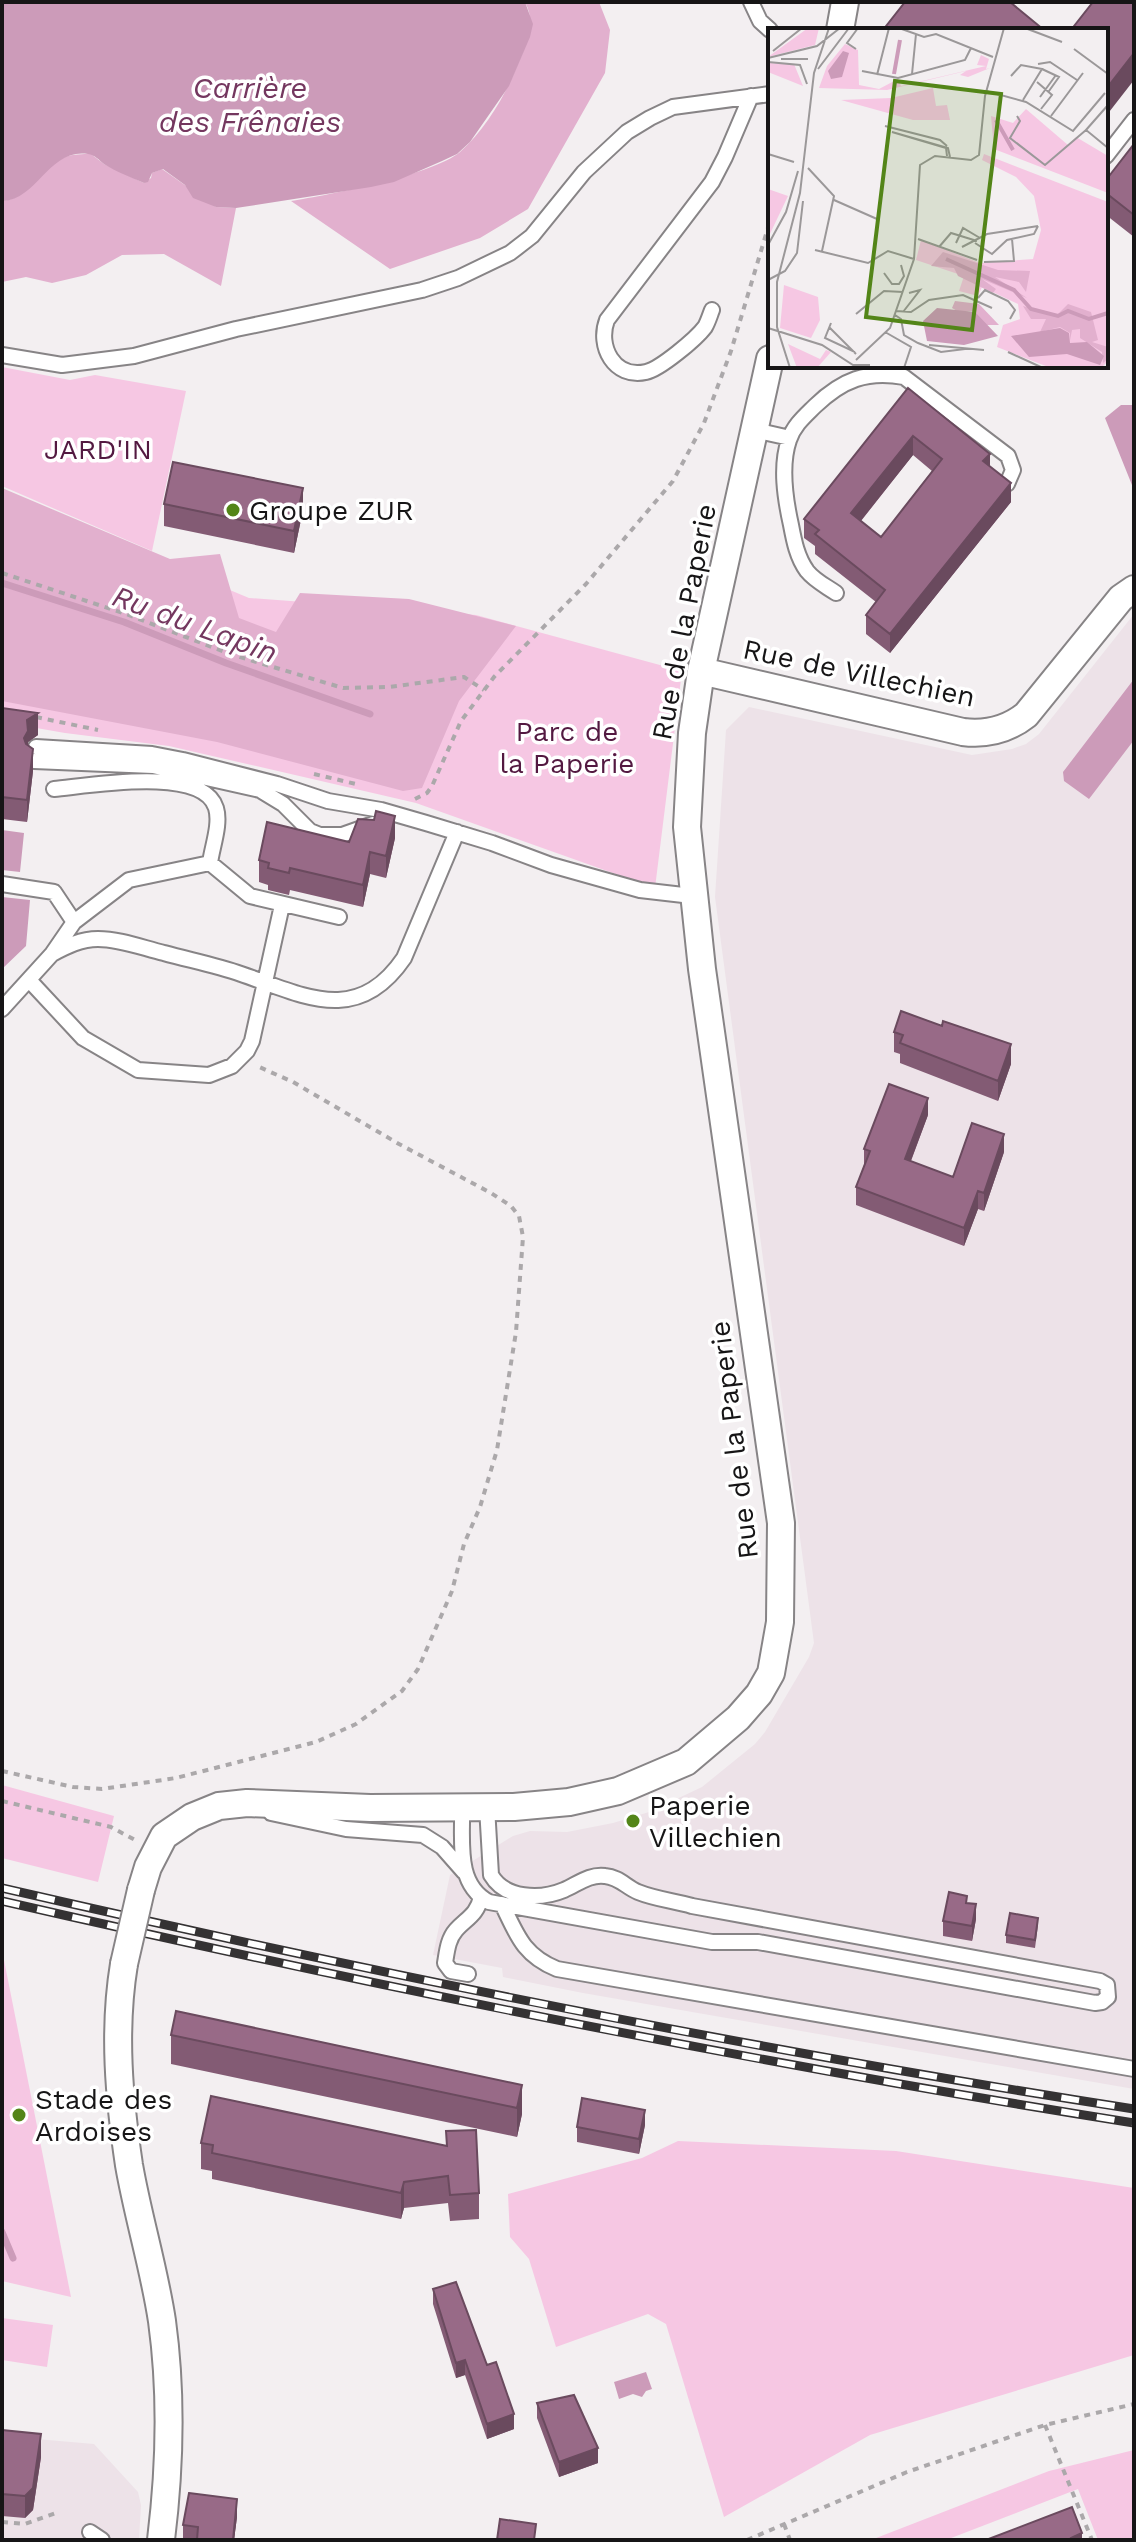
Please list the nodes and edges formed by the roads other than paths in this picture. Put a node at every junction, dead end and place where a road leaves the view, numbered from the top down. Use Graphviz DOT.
graph roads {
  1 [pos="751,2"];
  2 [pos="845,2"];
  3 [pos="768,28"];
  4 [pos="840,28"];
  5 [pos="768,94"];
  6 [pos="751,96"];
  7 [pos="1134,120"];
  8 [pos="1108,153"];
  9 [pos="712,310"];
  10 [pos="2,355"];
  11 [pos="768,368"];
  12 [pos="754,430"];
  13 [pos="790,438"];
  14 [pos="1007,484"];
  15 [pos="1134,589"];
  16 [pos="836,593"];
  17 [pos="701,671"];
  18 [pos="54,789"];
  19 [pos="316,797"];
  20 [pos="421,821"];
  21 [pos="302,823"];
  22 [pos="457,832"];
  23 [pos="210,863"];
  24 [pos="2,884"];
  25 [pos="692,896"];
  26 [pos="282,905"];
  27 [pos="339,917"];
  28 [pos="74,922"];
  29 [pos="52,954"];
  30 [pos="29,980"];
  31 [pos="265,983"];
  32 [pos="2,1009"];
  33 [pos="232,1804"];
  34 [pos="474,1807"];
  35 [pos="464,1872"];
  36 [pos="481,1897"];
  37 [pos="502,1904"];
  38 [pos="468,1974"];
  39 [pos="1134,2069"];
  40 [pos="161,2540"];
  1 -- 3 [label="lane"];
  2 -- 4 [label="street"];
  5 -- 6 [label="lane"];
  6 -- 9 [label="lane"];
  6 -- 10 [label="lane"];
  7 -- 8 [label="lane"];
  11 -- 12 [label="street, Rue de la Paperie"];
  12 -- 13 [label="lane"];
  12 -- 17 [label="street, Rue de la Paperie"];
  13 -- 14 [label="lane"];
  13 -- 16 [label="lane"];
  15 -- 17 [label="street, Rue de Villechien"];
  17 -- 25 [label="street, Rue de la Paperie"];
  18 -- 23 [label="lane"];
  19 -- 20 [label="lane"];
  19 -- 21 [label="lane"];
  19 -- 21 [label="lane"];
  20 -- 21 [label="lane"];
  20 -- 22 [label="lane"];
  22 -- 25 [label="lane"];
  22 -- 31 [label="lane"];
  23 -- 26 [label="lane"];
  23 -- 28 [label="lane"];
  24 -- 28 [label="lane"];
  25 -- 34 [label="street, Rue de la Paperie"];
  26 -- 27 [label="lane"];
  26 -- 31 [label="lane"];
  28 -- 29 [label="lane"];
  29 -- 30 [label="lane"];
  29 -- 31 [label="lane"];
  30 -- 31 [label="lane"];
  30 -- 32 [label="lane"];
  33 -- 34 [label="street, Rue de la Paperie"];
  33 -- 35 [label="lane"];
  33 -- 40 [label="street, Rue de la Paperie, bridge"];
  34 -- 35 [label="lane"];
  34 -- 37 [label="lane"];
  35 -- 36 [label="lane"];
  36 -- 37 [label="lane"];
  36 -- 38 [label="lane"];
  37 -- 39 [label="lane"];
}
